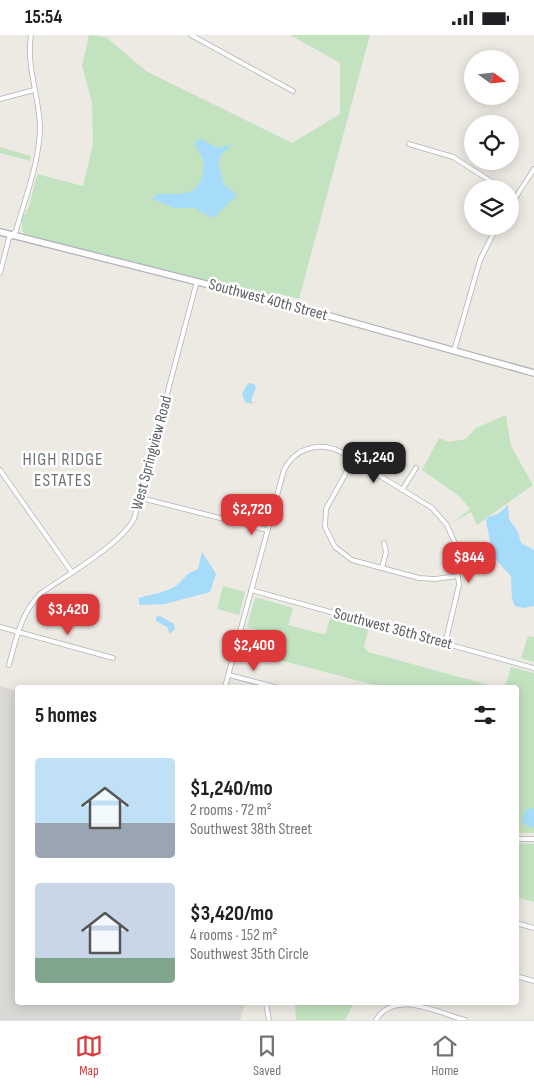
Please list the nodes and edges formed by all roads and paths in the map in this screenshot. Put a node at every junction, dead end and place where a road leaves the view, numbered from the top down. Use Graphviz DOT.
graph roads {
  1 [pos="31,35"];
  2 [pos="191,35"];
  3 [pos="34,90"];
  4 [pos="293,91"];
  5 [pos="0,99"];
  6 [pos="409,144"];
  7 [pos="534,169"];
  8 [pos="489,180"];
  9 [pos="519,192"];
  10 [pos="0,231"];
  11 [pos="13,235"];
  12 [pos="492,235"];
  13 [pos="0,273"];
  14 [pos="198,281"];
  15 [pos="454,351"];
  16 [pos="534,373"];
  17 [pos="353,460"];
  18 [pos="416,468"];
  19 [pos="0,470"];
  20 [pos="402,490"];
  21 [pos="141,498"];
  22 [pos="267,530"];
  23 [pos="384,543"];
  24 [pos="382,568"];
  25 [pos="71,571"];
  26 [pos="458,576"];
  27 [pos="251,591"];
  28 [pos="0,627"];
  29 [pos="18,632"];
  30 [pos="445,644"];
  31 [pos="113,658"];
  32 [pos="9,665"];
  33 [pos="534,668"];
  34 [pos="229,675"];
  35 [pos="226,685"];
  36 [pos="267,685"];
  37 [pos="519,839"];
  38 [pos="534,839"];
  39 [pos="519,924"];
  40 [pos="534,928"];
  41 [pos="519,977"];
  42 [pos="534,981"];
  43 [pos="266,1005"];
  44 [pos="393,1005"];
  45 [pos="408,1005"];
  46 [pos="445,1015"];
  47 [pos="269,1020"];
  48 [pos="376,1020"];
  49 [pos="443,1020"];
  50 [pos="465,1020"];
  1 -- 3 [label="street"];
  2 -- 4 [label="street"];
  3 -- 5 [label="street"];
  3 -- 11 [label="street"];
  6 -- 8 [label="street"];
  7 -- 9 [label="street"];
  10 -- 11 [label="main road, Southwest 40th Street"];
  11 -- 13 [label="street"];
  11 -- 14 [label="main road, Southwest 40th Street"];
  12 -- 15 [label="street"];
  14 -- 15 [label="main road, Southwest 40th Street"];
  14 -- 21 [label="street, West Springview Road"];
  15 -- 16 [label="main road, Southwest 40th Street"];
  17 -- 20 [label="street"];
  17 -- 22 [label="street"];
  17 -- 24 [label="street"];
  18 -- 20 [label="street"];
  19 -- 25 [label="street"];
  20 -- 26 [label="street"];
  21 -- 22 [label="street"];
  21 -- 25 [label="street, West Springview Road"];
  22 -- 27 [label="street"];
  23 -- 24 [label="street"];
  24 -- 26 [label="street"];
  25 -- 29 [label="street, West Springview Road"];
  26 -- 30 [label="street"];
  27 -- 30 [label="street, Southwest 36th Street"];
  27 -- 34 [label="street"];
  28 -- 29 [label="street"];
  29 -- 31 [label="street"];
  29 -- 32 [label="street, West Springview Road"];
  30 -- 33 [label="street, Southwest 36th Street"];
  34 -- 35 [label="street"];
  34 -- 36 [label="street"];
  37 -- 38 [label="street"];
  39 -- 40 [label="street"];
  41 -- 42 [label="street"];
  43 -- 47 [label="street"];
  44 -- 48 [label="street"];
  45 -- 46 [label="street"];
  46 -- 49 [label="street"];
  46 -- 50 [label="street"];
}
